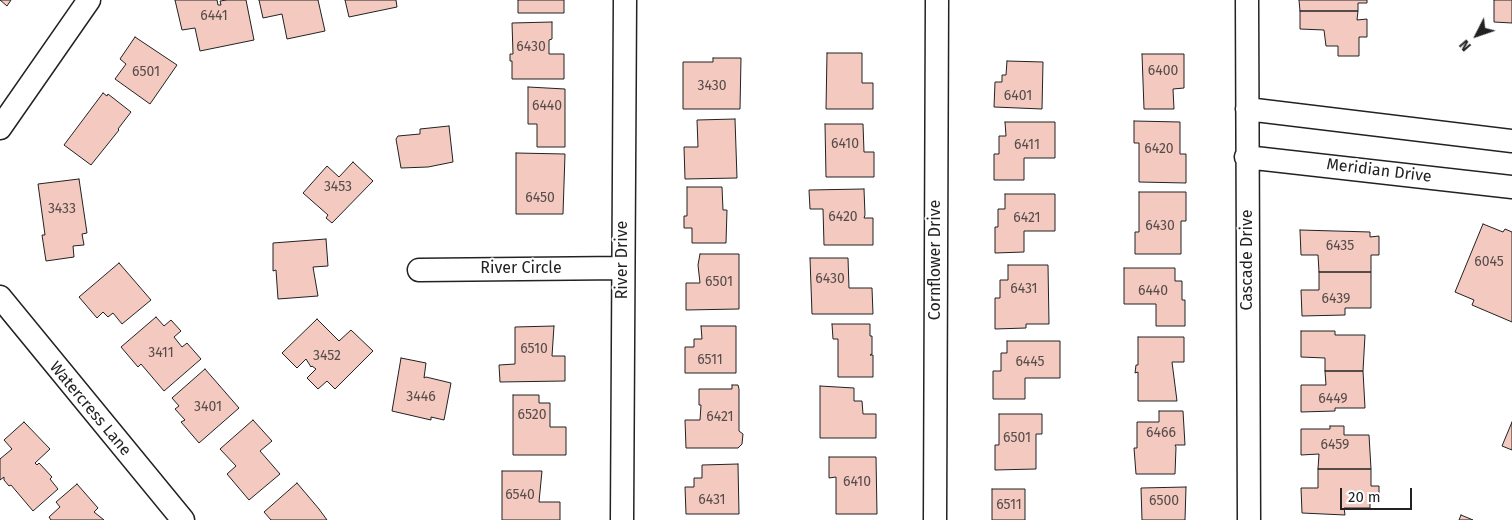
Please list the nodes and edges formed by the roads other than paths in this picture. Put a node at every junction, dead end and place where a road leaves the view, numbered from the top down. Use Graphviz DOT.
graph roads {
  1 [pos="89,0"];
  2 [pos="625,0"];
  3 [pos="937,0"];
  4 [pos="1247,0"];
  5 [pos="1247,109"];
  6 [pos="0,128"];
  7 [pos="1512,141"];
  8 [pos="1246,157"];
  9 [pos="1512,187"];
  10 [pos="623,268"];
  11 [pos="419,270"];
  12 [pos="0,297"];
  13 [pos="183,520"];
  14 [pos="622,520"];
  15 [pos="935,520"];
  16 [pos="1249,520"];
  1 -- 6 [label="street"];
  2 -- 10 [label="street, River Drive"];
  3 -- 15 [label="street, Cornflower Drive"];
  4 -- 5 [label="street, Cascade Drive"];
  5 -- 7 [label="street"];
  5 -- 8 [label="street, Cascade Drive"];
  8 -- 9 [label="street, Meridian Drive"];
  8 -- 16 [label="street, Cascade Drive"];
  10 -- 11 [label="street, River Circle"];
  10 -- 14 [label="street, River Drive"];
  12 -- 13 [label="street, Watercress Lane"];
}
